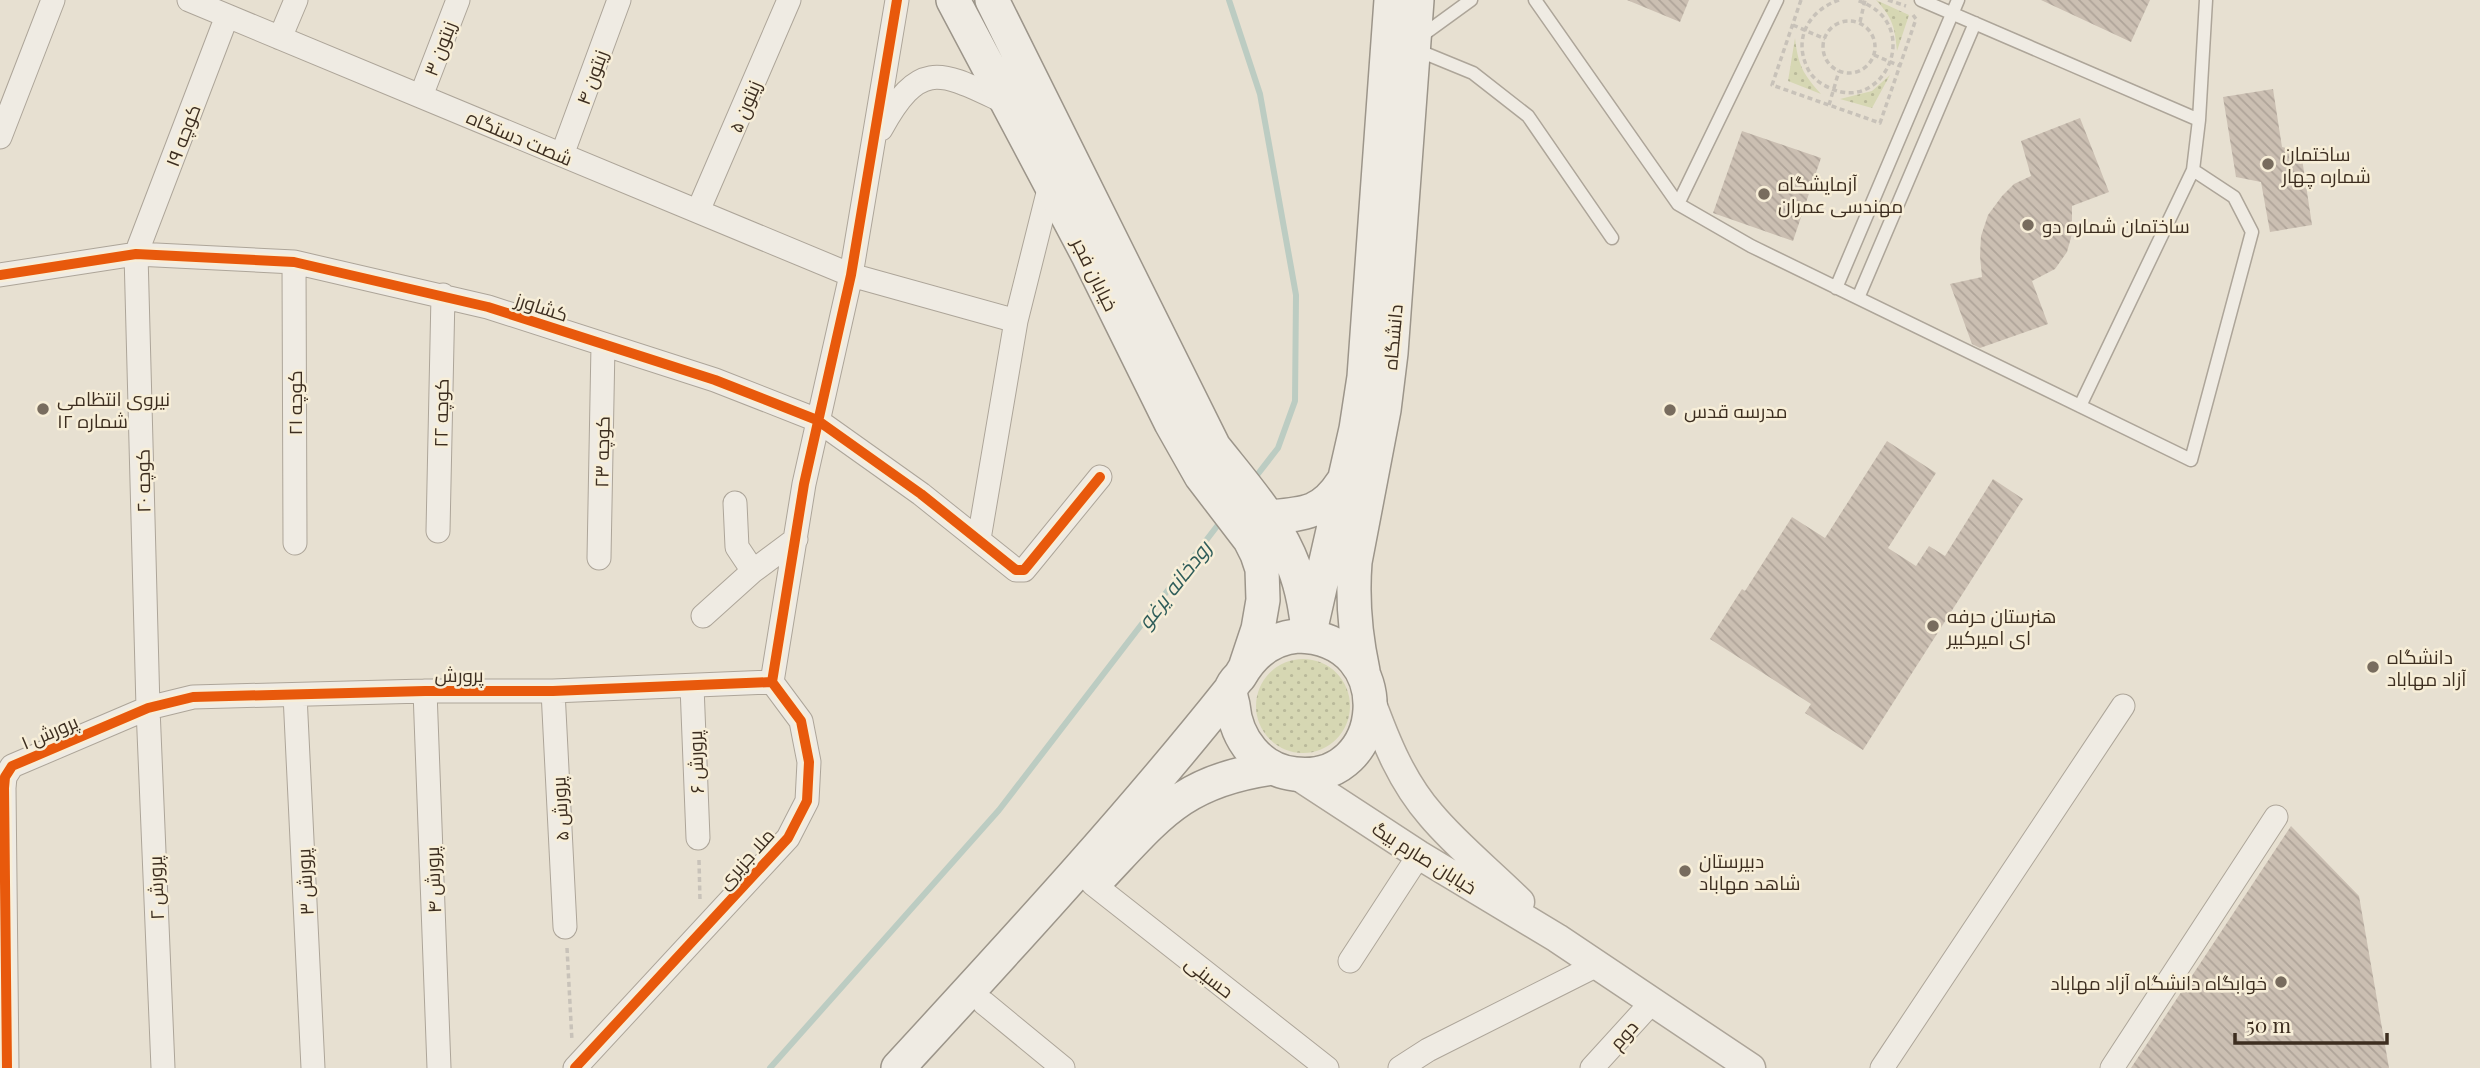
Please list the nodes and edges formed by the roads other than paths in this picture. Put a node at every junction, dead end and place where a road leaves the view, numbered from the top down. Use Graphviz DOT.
graph roads {
  1 [pos="53,0"];
  2 [pos="189,0"];
  3 [pos="296,0"];
  4 [pos="458,0"];
  5 [pos="619,0"];
  6 [pos="789,0"];
  7 [pos="897,0"];
  8 [pos="953,0"];
  9 [pos="992,0"];
  10 [pos="1391,0"];
  11 [pos="1417,0"];
  12 [pos="1471,0"];
  13 [pos="1535,0"];
  14 [pos="1777,0"];
  15 [pos="1921,0"];
  16 [pos="1958,0"];
  17 [pos="2206,0"];
  18 [pos="1952,13"];
  19 [pos="227,16"];
  20 [pos="1975,23"];
  21 [pos="280,38"];
  22 [pos="1414,45"];
  23 [pos="421,96"];
  24 [pos="1007,103"];
  25 [pos="2199,120"];
  26 [pos="0,137"];
  27 [pos="873,144"];
  28 [pos="562,155"];
  29 [pos="2193,170"];
  30 [pos="1050,185"];
  31 [pos="1678,204"];
  32 [pos="698,211"];
  33 [pos="1612,238"];
  34 [pos="136,254"];
  35 [pos="294,262"];
  36 [pos="0,275"];
  37 [pos="851,275"];
  38 [pos="1836,288"];
  39 [pos="443,295"];
  40 [pos="1858,298"];
  41 [pos="1016,321"];
  42 [pos="603,345"];
  43 [pos="2080,407"];
  44 [pos="817,420"];
  45 [pos="1207,461"];
  46 [pos="1100,477"];
  47 [pos="1342,483"];
  48 [pos="734,503"];
  49 [pos="1261,523"];
  50 [pos="438,531"];
  51 [pos="796,539"];
  52 [pos="979,539"];
  53 [pos="295,543"];
  54 [pos="599,558"];
  55 [pos="753,571"];
  56 [pos="703,616"];
  57 [pos="1309,636"];
  58 [pos="1239,677"];
  59 [pos="772,682"];
  60 [pos="692,685"];
  61 [pos="1367,686"];
  62 [pos="425,691"];
  63 [pos="553,691"];
  64 [pos="295,695"];
  65 [pos="2123,706"];
  66 [pos="148,708"];
  67 [pos="1283,771"];
  68 [pos="2276,817"];
  69 [pos="698,838"];
  70 [pos="1419,855"];
  71 [pos="1093,884"];
  72 [pos="565,927"];
  73 [pos="1557,938"];
  74 [pos="1350,961"];
  75 [pos="1597,965"];
  76 [pos="1653,1001"];
  77 [pos="984,1003"];
  78 [pos="7,1068"];
  79 [pos="163,1068"];
  80 [pos="313,1068"];
  81 [pos="439,1068"];
  82 [pos="575,1068"];
  83 [pos="898,1068"];
  84 [pos="928,1068"];
  85 [pos="1063,1068"];
  86 [pos="1326,1068"];
  87 [pos="1401,1068"];
  88 [pos="1592,1068"];
  89 [pos="1751,1068"];
  90 [pos="1882,1068"];
  91 [pos="2112,1068"];
  1 -- 26 [label="street"];
  2 -- 19 [label="street, شصت دستگاه"];
  3 -- 21 [label="street"];
  4 -- 23 [label="street, زیتون ۳"];
  5 -- 28 [label="street, زیتون ۴"];
  6 -- 32 [label="street, زیتون ۵"];
  7 -- 27 [label="street"];
  8 -- 24 [label="main road, خیابان فجر"];
  9 -- 45 [label="main road, خیابان فجر"];
  10 -- 47 [label="main road, دانشگاه"];
  11 -- 22 [label="main road, دانشگاه"];
  12 -- 22 [label="lane"];
  13 -- 31 [label="lane"];
  14 -- 31 [label="lane"];
  15 -- 18 [label="lane"];
  16 -- 18 [label="lane"];
  17 -- 25 [label="lane"];
  18 -- 20 [label="lane"];
  18 -- 38 [label="lane"];
  19 -- 21 [label="street, شصت دستگاه"];
  19 -- 34 [label="street, کوچه ۱۹"];
  20 -- 25 [label="lane"];
  20 -- 40 [label="lane"];
  21 -- 23 [label="street, شصت دستگاه"];
  22 -- 33 [label="lane"];
  22 -- 61 [label="main road, دانشگاه"];
  23 -- 28 [label="street, شصت دستگاه"];
  24 -- 27 [label="street"];
  24 -- 30 [label="main road, خیابان فجر"];
  25 -- 29 [label="lane"];
  27 -- 37 [label="street"];
  28 -- 32 [label="street, شصت دستگاه"];
  29 -- 43 [label="lane"];
  29 -- 43 [label="lane"];
  30 -- 41 [label="street"];
  30 -- 45 [label="main road, خیابان فجر"];
  31 -- 38 [label="lane"];
  32 -- 37 [label="street, شصت دستگاه"];
  34 -- 35 [label="street, کشاورز"];
  34 -- 36 [label="street, کشاورز"];
  34 -- 66 [label="street, کوچه ۲۰"];
  35 -- 39 [label="street, کشاورز"];
  35 -- 53 [label="street, کوچه ۲۱"];
  37 -- 41 [label="street, شصت دستگاه"];
  37 -- 44 [label="street"];
  38 -- 40 [label="lane"];
  39 -- 42 [label="street, کشاورز"];
  39 -- 50 [label="street, کوچه ۲۲"];
  40 -- 43 [label="lane"];
  41 -- 52 [label="street"];
  42 -- 44 [label="street, کشاورز"];
  42 -- 54 [label="street, کوچه ۲۳"];
  44 -- 51 [label="street"];
  44 -- 52 [label="street, کشاورز"];
  45 -- 49 [label="main road, خیابان فجر"];
  46 -- 52 [label="street, کشاورز"];
  47 -- 49 [label="main road"];
  47 -- 57 [label="main road, دانشگاه"];
  48 -- 55 [label="street"];
  49 -- 57 [label="main road"];
  49 -- 58 [label="main road"];
  51 -- 55 [label="street"];
  51 -- 59 [label="street"];
  55 -- 56 [label="street"];
  57 -- 58 [label="main road"];
  57 -- 61 [label="main road"];
  58 -- 67 [label="main road"];
  58 -- 83 [label="main road"];
  59 -- 60 [label="street, پرورش"];
  59 -- 82 [label="street, ملا جزیری"];
  60 -- 63 [label="street, پرورش"];
  60 -- 69 [label="street, پرورش ۶"];
  61 -- 67 [label="main road"];
  61 -- 73 [label="street, خیابان صارم بیگ"];
  62 -- 63 [label="street, پرورش"];
  62 -- 64 [label="street, پرورش"];
  62 -- 81 [label="street, پرورش ۴"];
  63 -- 72 [label="street, پرورش ۵"];
  64 -- 66 [label="street, پرورش"];
  64 -- 80 [label="street, پرورش ۳"];
  65 -- 90 [label="street"];
  66 -- 78 [label="street, پرورش ۱"];
  66 -- 79 [label="street, پرورش ۲"];
  67 -- 70 [label="street, خیابان صارم بیگ"];
  67 -- 71 [label="main road"];
  68 -- 91 [label="street"];
  70 -- 73 [label="street, خیابان صارم بیگ"];
  70 -- 74 [label="street"];
  71 -- 77 [label="main road"];
  71 -- 86 [label="street, حسینی"];
  73 -- 75 [label="street, خیابان صارم بیگ"];
  75 -- 76 [label="street, خیابان صارم بیگ"];
  75 -- 87 [label="street"];
  76 -- 88 [label="street, دوم"];
  76 -- 89 [label="street, خیابان صارم بیگ"];
  77 -- 84 [label="main road"];
  77 -- 85 [label="street"];
}
